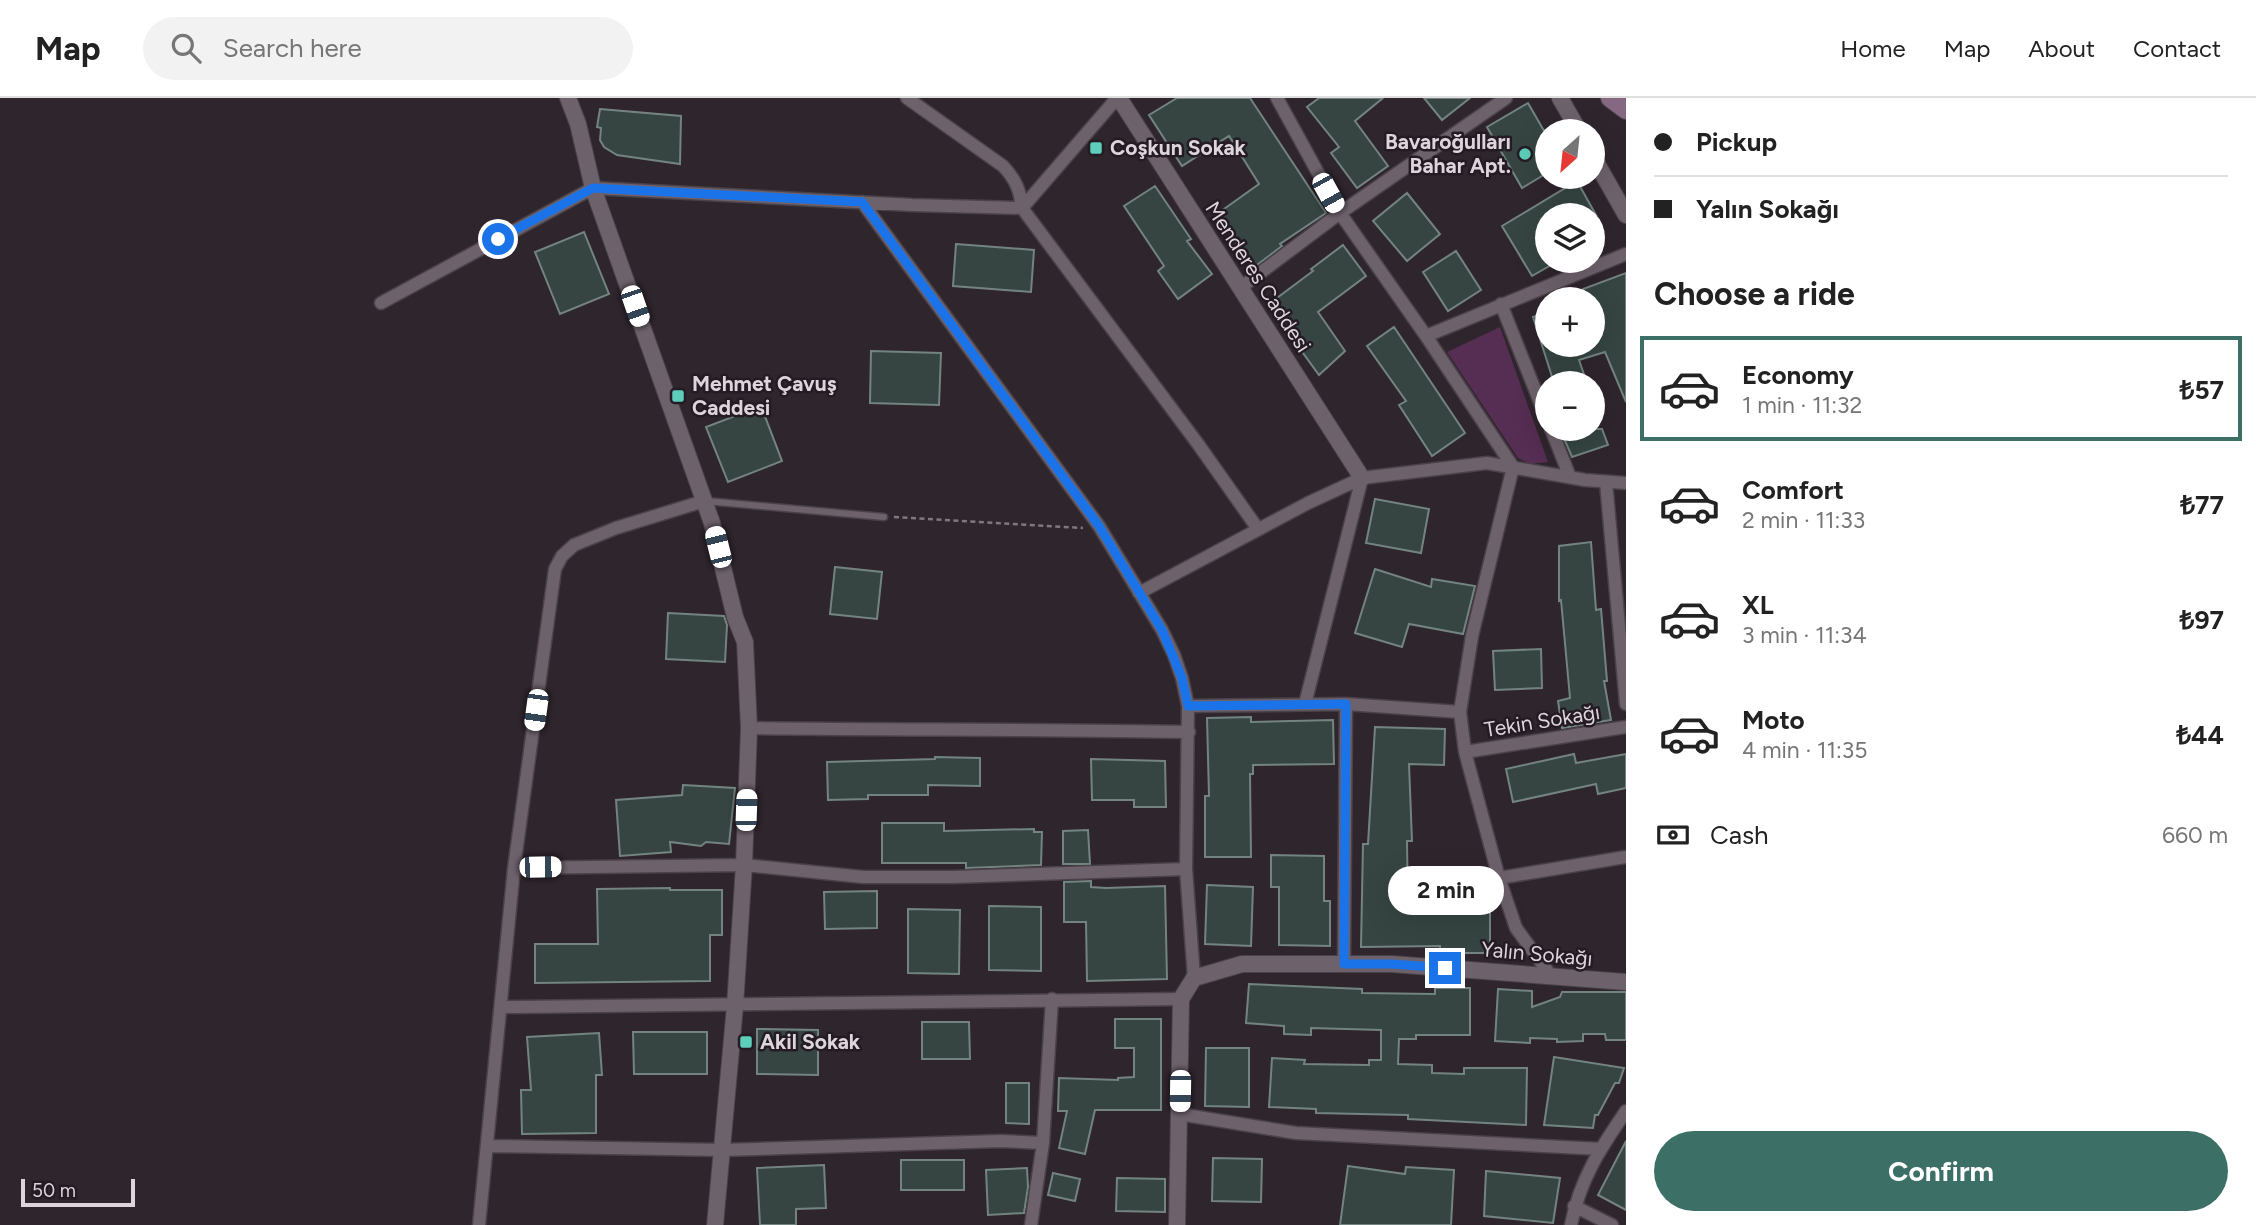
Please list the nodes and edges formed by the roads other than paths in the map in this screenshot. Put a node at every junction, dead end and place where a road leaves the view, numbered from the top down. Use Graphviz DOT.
graph roads {
  1 [pos="568,98"];
  2 [pos="907,98"];
  3 [pos="1118,98"];
  4 [pos="1506,98"];
  5 [pos="1560,98"];
  6 [pos="1610,98"];
  7 [pos="1279,99"];
  8 [pos="1626,110"];
  9 [pos="1572,119"];
  10 [pos="1605,178"];
  11 [pos="593,188"];
  12 [pos="862,202"];
  13 [pos="1022,208"];
  14 [pos="1339,213"];
  15 [pos="1626,215"];
  16 [pos="1626,254"];
  17 [pos="1240,288"];
  18 [pos="381,303"];
  19 [pos="1501,304"];
  20 [pos="1426,335"];
  21 [pos="1535,390"];
  22 [pos="1555,441"];
  23 [pos="1513,467"];
  24 [pos="1570,477"];
  25 [pos="1362,478"];
  26 [pos="1606,482"];
  27 [pos="1626,483"];
  28 [pos="704,501"];
  29 [pos="884,517"];
  30 [pos="1258,529"];
  31 [pos="1139,593"];
  32 [pos="1305,704"];
  33 [pos="1346,704"];
  34 [pos="1626,704"];
  35 [pos="1188,706"];
  36 [pos="1460,712"];
  37 [pos="1626,727"];
  38 [pos="749,728"];
  39 [pos="1188,732"];
  40 [pos="1465,752"];
  41 [pos="1626,857"];
  42 [pos="744,865"];
  43 [pos="514,868"];
  44 [pos="1186,869"];
  45 [pos="1499,878"];
  46 [pos="1344,964"];
  47 [pos="1551,976"];
  48 [pos="1194,978"];
  49 [pos="1626,982"];
  50 [pos="1052,999"];
  51 [pos="1181,999"];
  52 [pos="735,1006"];
  53 [pos="501,1007"];
  54 [pos="1626,1111"];
  55 [pos="1179,1114"];
  56 [pos="1043,1143"];
  57 [pos="489,1146"];
  58 [pos="1601,1149"];
  59 [pos="723,1150"];
  60 [pos="1574,1206"];
  61 [pos="479,1225"];
  62 [pos="715,1225"];
  63 [pos="1031,1225"];
  64 [pos="1177,1225"];
  65 [pos="1571,1225"];
  66 [pos="1612,1225"];
  1 -- 11 [label="street"];
  2 -- 13 [label="street"];
  3 -- 13 [label="street"];
  3 -- 17 [label="street, Menderes Caddesi"];
  4 -- 14 [label="street"];
  5 -- 9 [label="street"];
  6 -- 8 [label="main road"];
  7 -- 14 [label="street"];
  10 -- 15 [label="street"];
  11 -- 12 [label="street"];
  11 -- 18 [label="street"];
  11 -- 28 [label="street"];
  12 -- 13 [label="street"];
  12 -- 31 [label="street"];
  13 -- 30 [label="street"];
  14 -- 17 [label="street"];
  14 -- 20 [label="street"];
  16 -- 19 [label="street"];
  17 -- 25 [label="street, Menderes Caddesi"];
  19 -- 20 [label="street"];
  19 -- 21 [label="street"];
  20 -- 23 [label="street"];
  22 -- 24 [label="street"];
  23 -- 24 [label="street"];
  23 -- 25 [label="street"];
  23 -- 36 [label="street"];
  24 -- 26 [label="street"];
  25 -- 30 [label="street"];
  25 -- 32 [label="street"];
  26 -- 27 [label="street"];
  26 -- 34 [label="street"];
  28 -- 29 [label="lane"];
  28 -- 38 [label="street"];
  28 -- 43 [label="street"];
  30 -- 31 [label="street"];
  31 -- 35 [label="street"];
  32 -- 33 [label="street"];
  32 -- 35 [label="street"];
  33 -- 36 [label="street"];
  33 -- 46 [label="street"];
  35 -- 39 [label="street"];
  36 -- 40 [label="street"];
  37 -- 40 [label="street, Tekin Sokağı"];
  38 -- 39 [label="street"];
  38 -- 42 [label="street"];
  39 -- 44 [label="street"];
  40 -- 45 [label="street"];
  41 -- 45 [label="street"];
  42 -- 43 [label="street"];
  42 -- 44 [label="street"];
  42 -- 52 [label="street"];
  43 -- 53 [label="street"];
  44 -- 48 [label="street"];
  45 -- 47 [label="street"];
  46 -- 47 [label="street, Yalın Sokağı"];
  46 -- 48 [label="street, Yalın Sokağı"];
  47 -- 49 [label="street, Yalın Sokağı"];
  48 -- 51 [label="street"];
  50 -- 51 [label="street"];
  50 -- 52 [label="street"];
  50 -- 56 [label="street"];
  51 -- 55 [label="street"];
  52 -- 53 [label="street"];
  52 -- 59 [label="street"];
  53 -- 57 [label="street"];
  54 -- 58 [label="street"];
  55 -- 58 [label="street"];
  55 -- 64 [label="street"];
  56 -- 59 [label="street"];
  56 -- 63 [label="street"];
  57 -- 59 [label="street"];
  57 -- 61 [label="street"];
  58 -- 60 [label="street"];
  59 -- 62 [label="street"];
  60 -- 65 [label="street"];
  60 -- 66 [label="street"];
}
